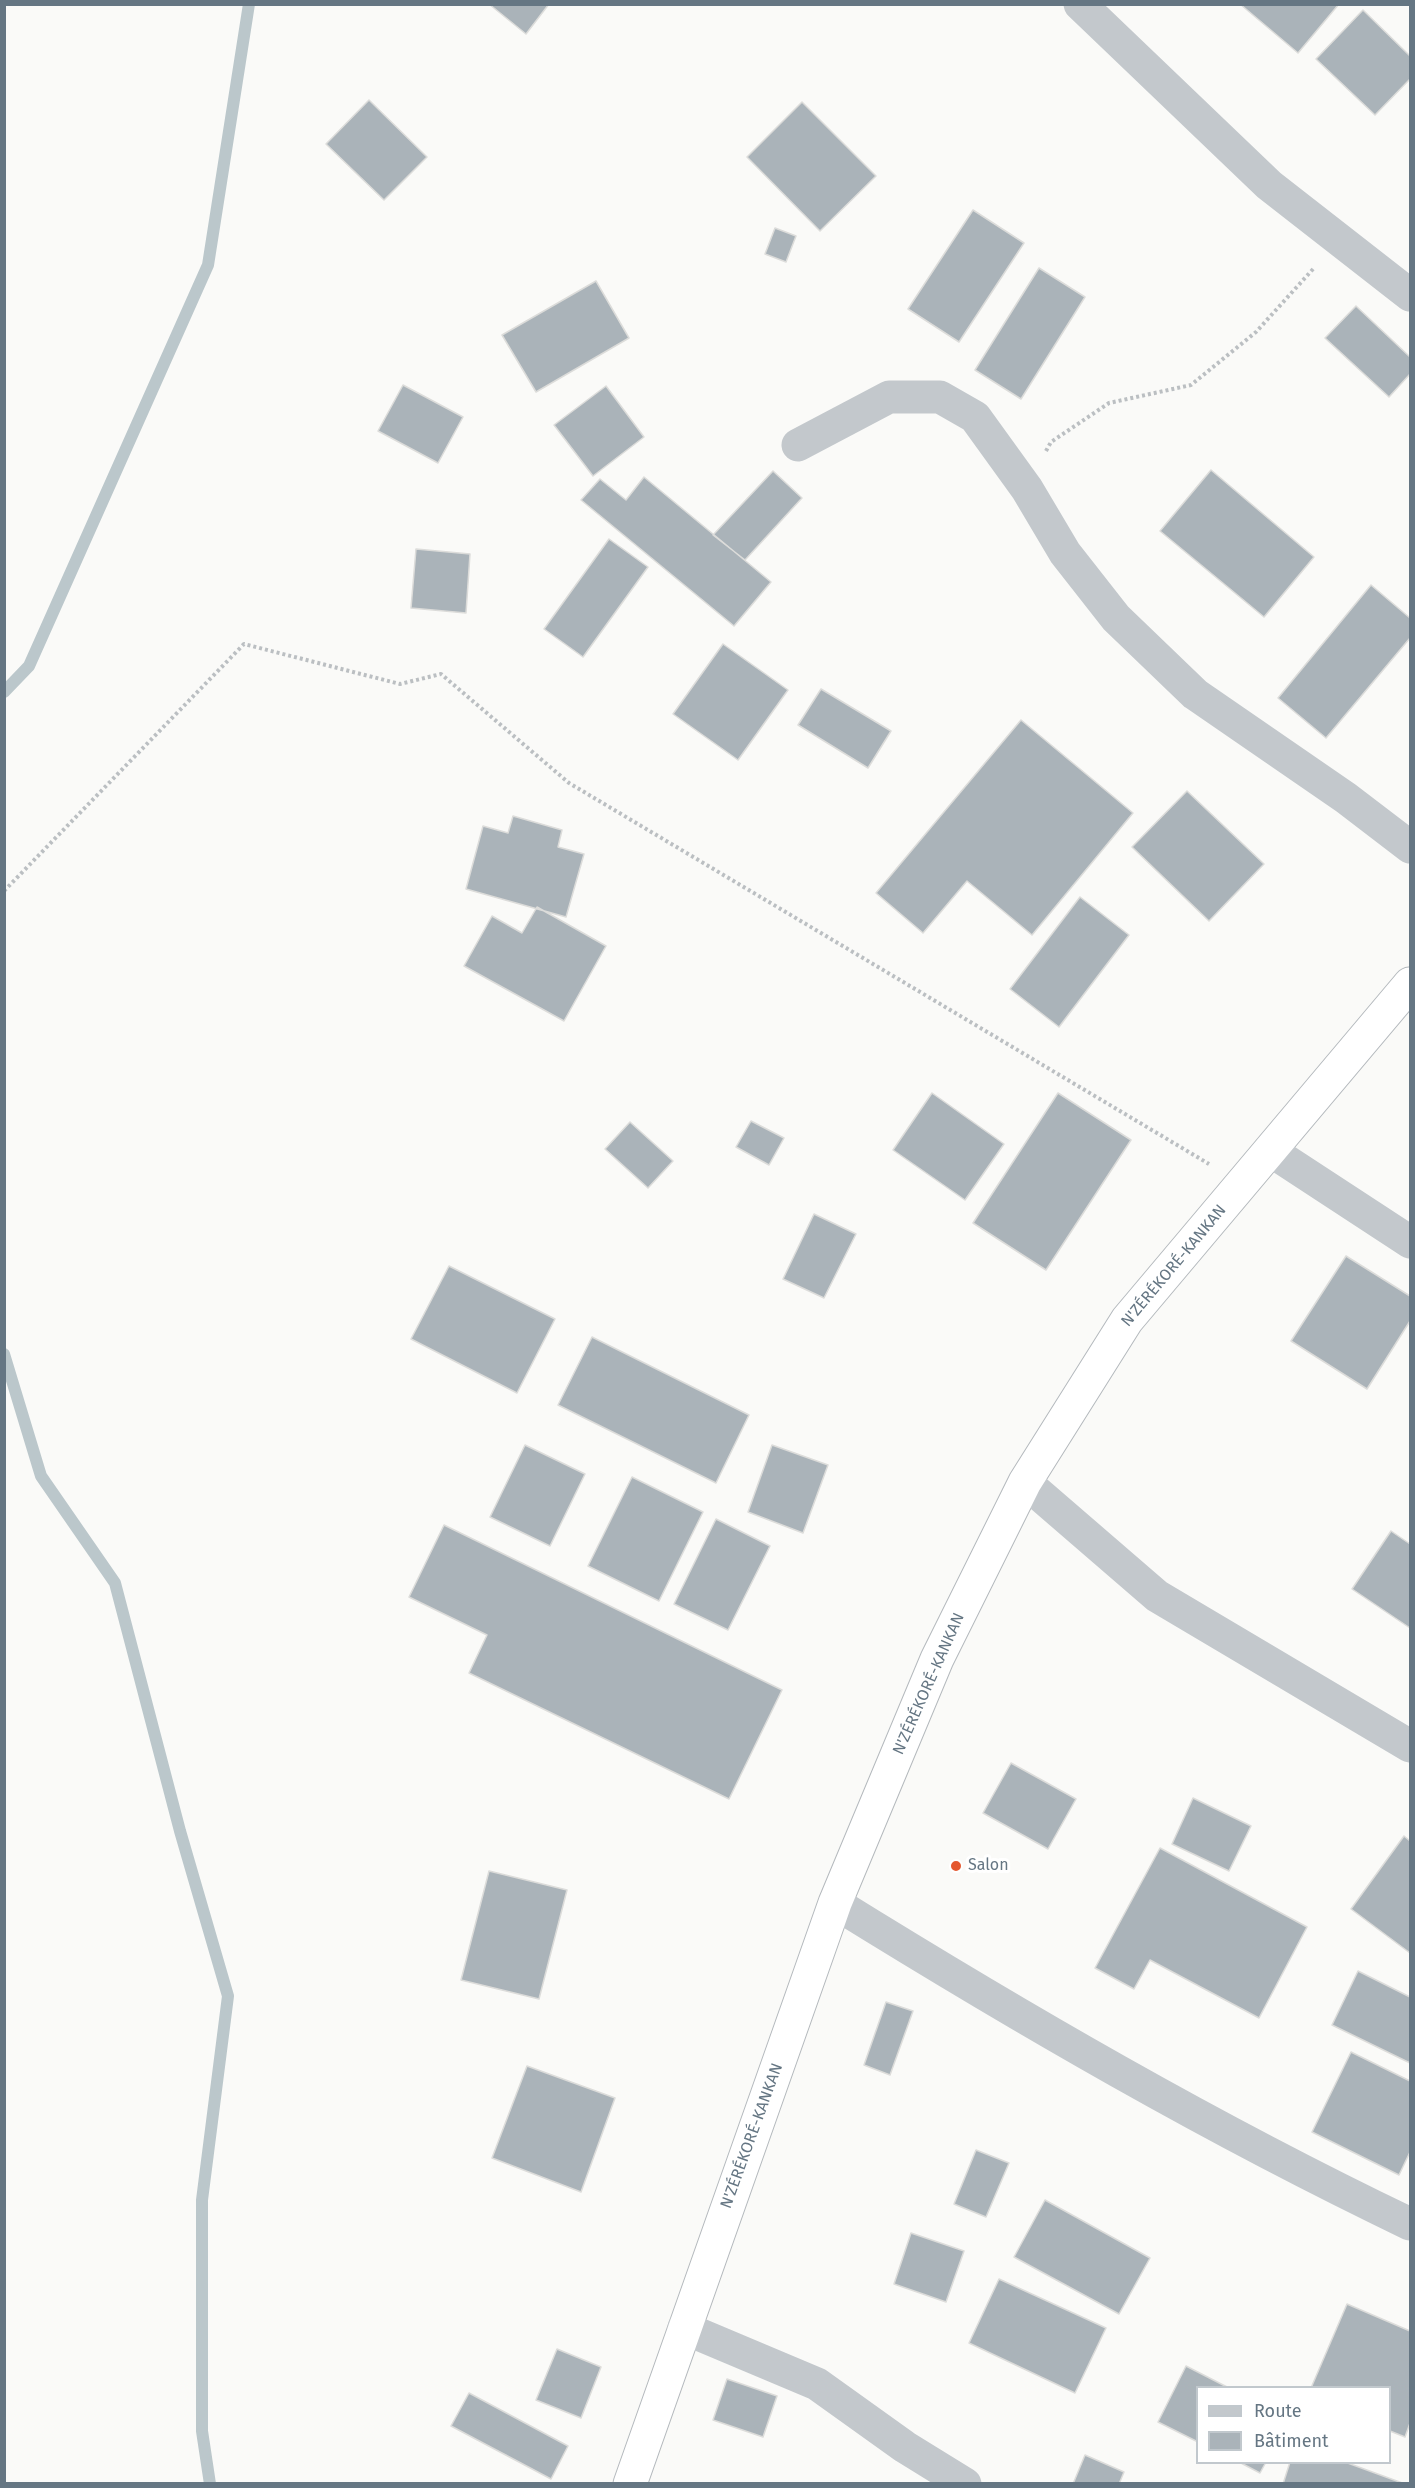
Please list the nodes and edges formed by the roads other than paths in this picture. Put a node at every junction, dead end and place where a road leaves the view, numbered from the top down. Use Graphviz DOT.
graph roads {
  1 [pos="1080,4"];
  2 [pos="1410,295"];
  3 [pos="798,445"];
  4 [pos="1410,847"];
  5 [pos="1410,984"];
  6 [pos="1271,1151"];
  7 [pos="1410,1242"];
  8 [pos="1025,1482"];
  9 [pos="1410,1746"];
  10 [pos="835,1904"];
  11 [pos="1410,2224"];
  12 [pos="684,2328"];
  13 [pos="630,2484"];
  14 [pos="965,2484"];
  1 -- 2 [label="street"];
  3 -- 4 [label="street"];
  5 -- 6 [label="highway, N'ZÉRÉKORÉ-KANKAN"];
  6 -- 7 [label="street"];
  6 -- 8 [label="highway, N'ZÉRÉKORÉ-KANKAN"];
  8 -- 9 [label="street"];
  8 -- 10 [label="highway, N'ZÉRÉKORÉ-KANKAN"];
  10 -- 11 [label="street"];
  10 -- 12 [label="highway, N'ZÉRÉKORÉ-KANKAN"];
  12 -- 13 [label="highway, N'ZÉRÉKORÉ-KANKAN"];
  12 -- 14 [label="street"];
}
